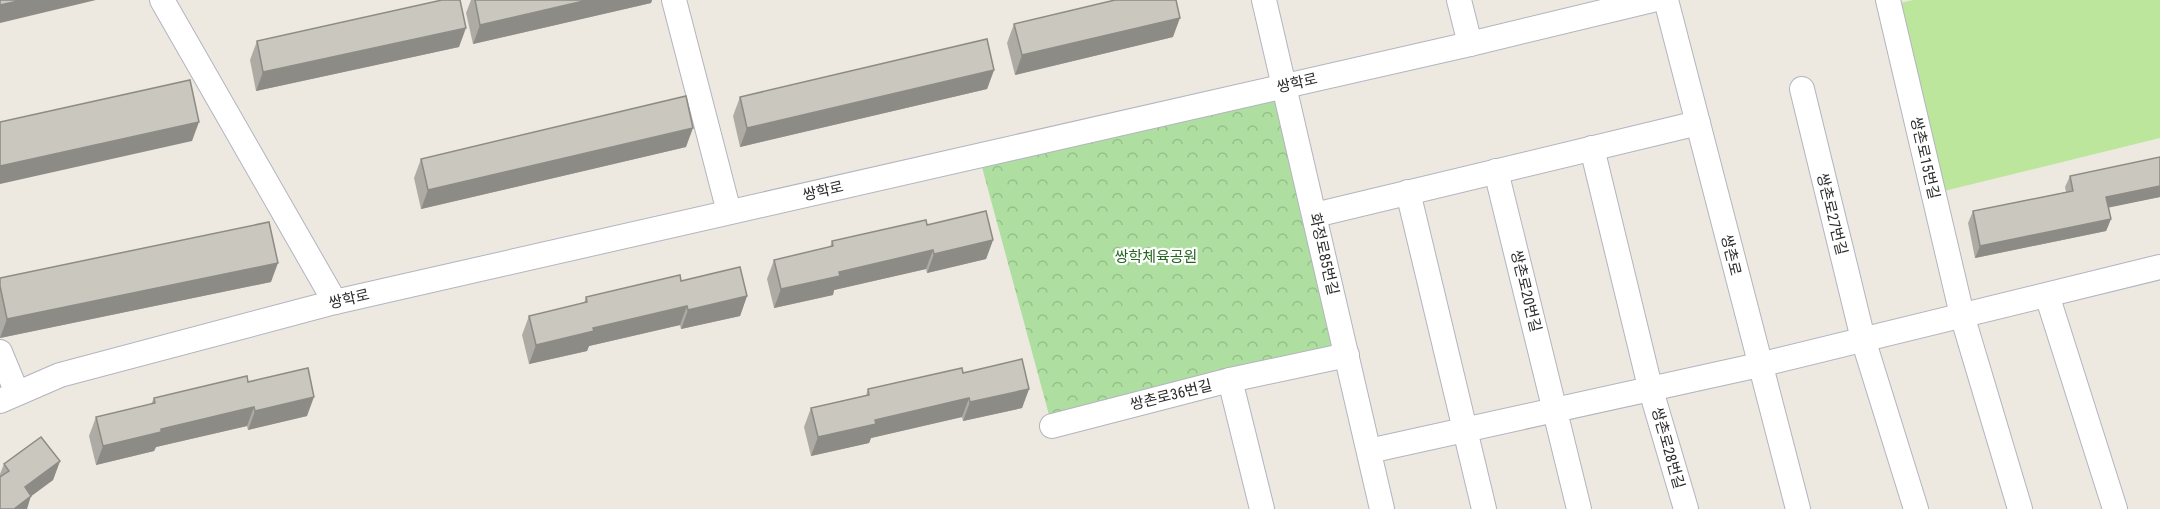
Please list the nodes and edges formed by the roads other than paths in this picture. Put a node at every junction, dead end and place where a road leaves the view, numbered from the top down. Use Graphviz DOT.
graph roads {
  1 [pos="162,0"];
  2 [pos="674,0"];
  3 [pos="1264,0"];
  4 [pos="1459,0"];
  5 [pos="1652,0"];
  6 [pos="1666,0"];
  7 [pos="1888,0"];
  8 [pos="1470,44"];
  9 [pos="1286,86"];
  10 [pos="1802,89"];
  11 [pos="1698,123"];
  12 [pos="1592,148"];
  13 [pos="1496,171"];
  14 [pos="1408,192"];
  15 [pos="729,212"];
  16 [pos="1315,215"];
  17 [pos="2158,274"];
  18 [pos="2047,295"];
  19 [pos="335,302"];
  20 [pos="1962,315"];
  21 [pos="1863,339"];
  22 [pos="0,352"];
  23 [pos="1347,355"];
  24 [pos="1758,365"];
  25 [pos="1230,380"];
  26 [pos="1650,387"];
  27 [pos="8,397"];
  28 [pos="1556,410"];
  29 [pos="1052,426"];
  30 [pos="1466,429"];
  31 [pos="1369,451"];
  32 [pos="1262,509"];
  33 [pos="1382,509"];
  34 [pos="1484,509"];
  35 [pos="1579,509"];
  36 [pos="1686,509"];
  37 [pos="1798,509"];
  38 [pos="1916,509"];
  39 [pos="2020,509"];
  40 [pos="2115,509"];
  1 -- 19 [label="street"];
  2 -- 15 [label="street"];
  3 -- 9 [label="street, 화정로85번길"];
  4 -- 8 [label="street"];
  5 -- 8 [label="street, 쌍학로"];
  6 -- 11 [label="street, 쌍촌로"];
  7 -- 20 [label="street, 쌍촌로15번길"];
  8 -- 9 [label="street, 쌍학로"];
  9 -- 15 [label="street, 쌍학로"];
  9 -- 16 [label="street, 화정로85번길"];
  10 -- 21 [label="street, 쌍촌로27번길"];
  11 -- 12 [label="street"];
  11 -- 24 [label="street, 쌍촌로"];
  12 -- 13 [label="street"];
  12 -- 26 [label="street"];
  13 -- 14 [label="street"];
  13 -- 28 [label="street, 쌍촌로20번길"];
  14 -- 16 [label="street"];
  14 -- 30 [label="street"];
  15 -- 19 [label="street, 쌍학로"];
  16 -- 23 [label="street, 화정로85번길"];
  17 -- 18 [label="street"];
  18 -- 20 [label="street"];
  18 -- 40 [label="street"];
  19 -- 27 [label="street, 쌍학로"];
  20 -- 21 [label="street"];
  20 -- 39 [label="street"];
  21 -- 24 [label="street"];
  21 -- 38 [label="street, 쌍촌로27번길"];
  22 -- 27 [label="street"];
  23 -- 25 [label="street"];
  23 -- 31 [label="street, 화정로85번길"];
  24 -- 26 [label="street, 쌍촌로28번길"];
  24 -- 37 [label="street, 쌍촌로"];
  25 -- 29 [label="street, 쌍촌로36번길"];
  25 -- 32 [label="street, 쌍촌로36번길"];
  26 -- 28 [label="street, 쌍촌로28번길"];
  26 -- 36 [label="street, 쌍촌로28번길"];
  28 -- 30 [label="street, 쌍촌로28번길"];
  28 -- 35 [label="street"];
  30 -- 31 [label="street, 쌍촌로28번길"];
  30 -- 34 [label="street"];
  31 -- 33 [label="street, 화정로85번길"];
}
